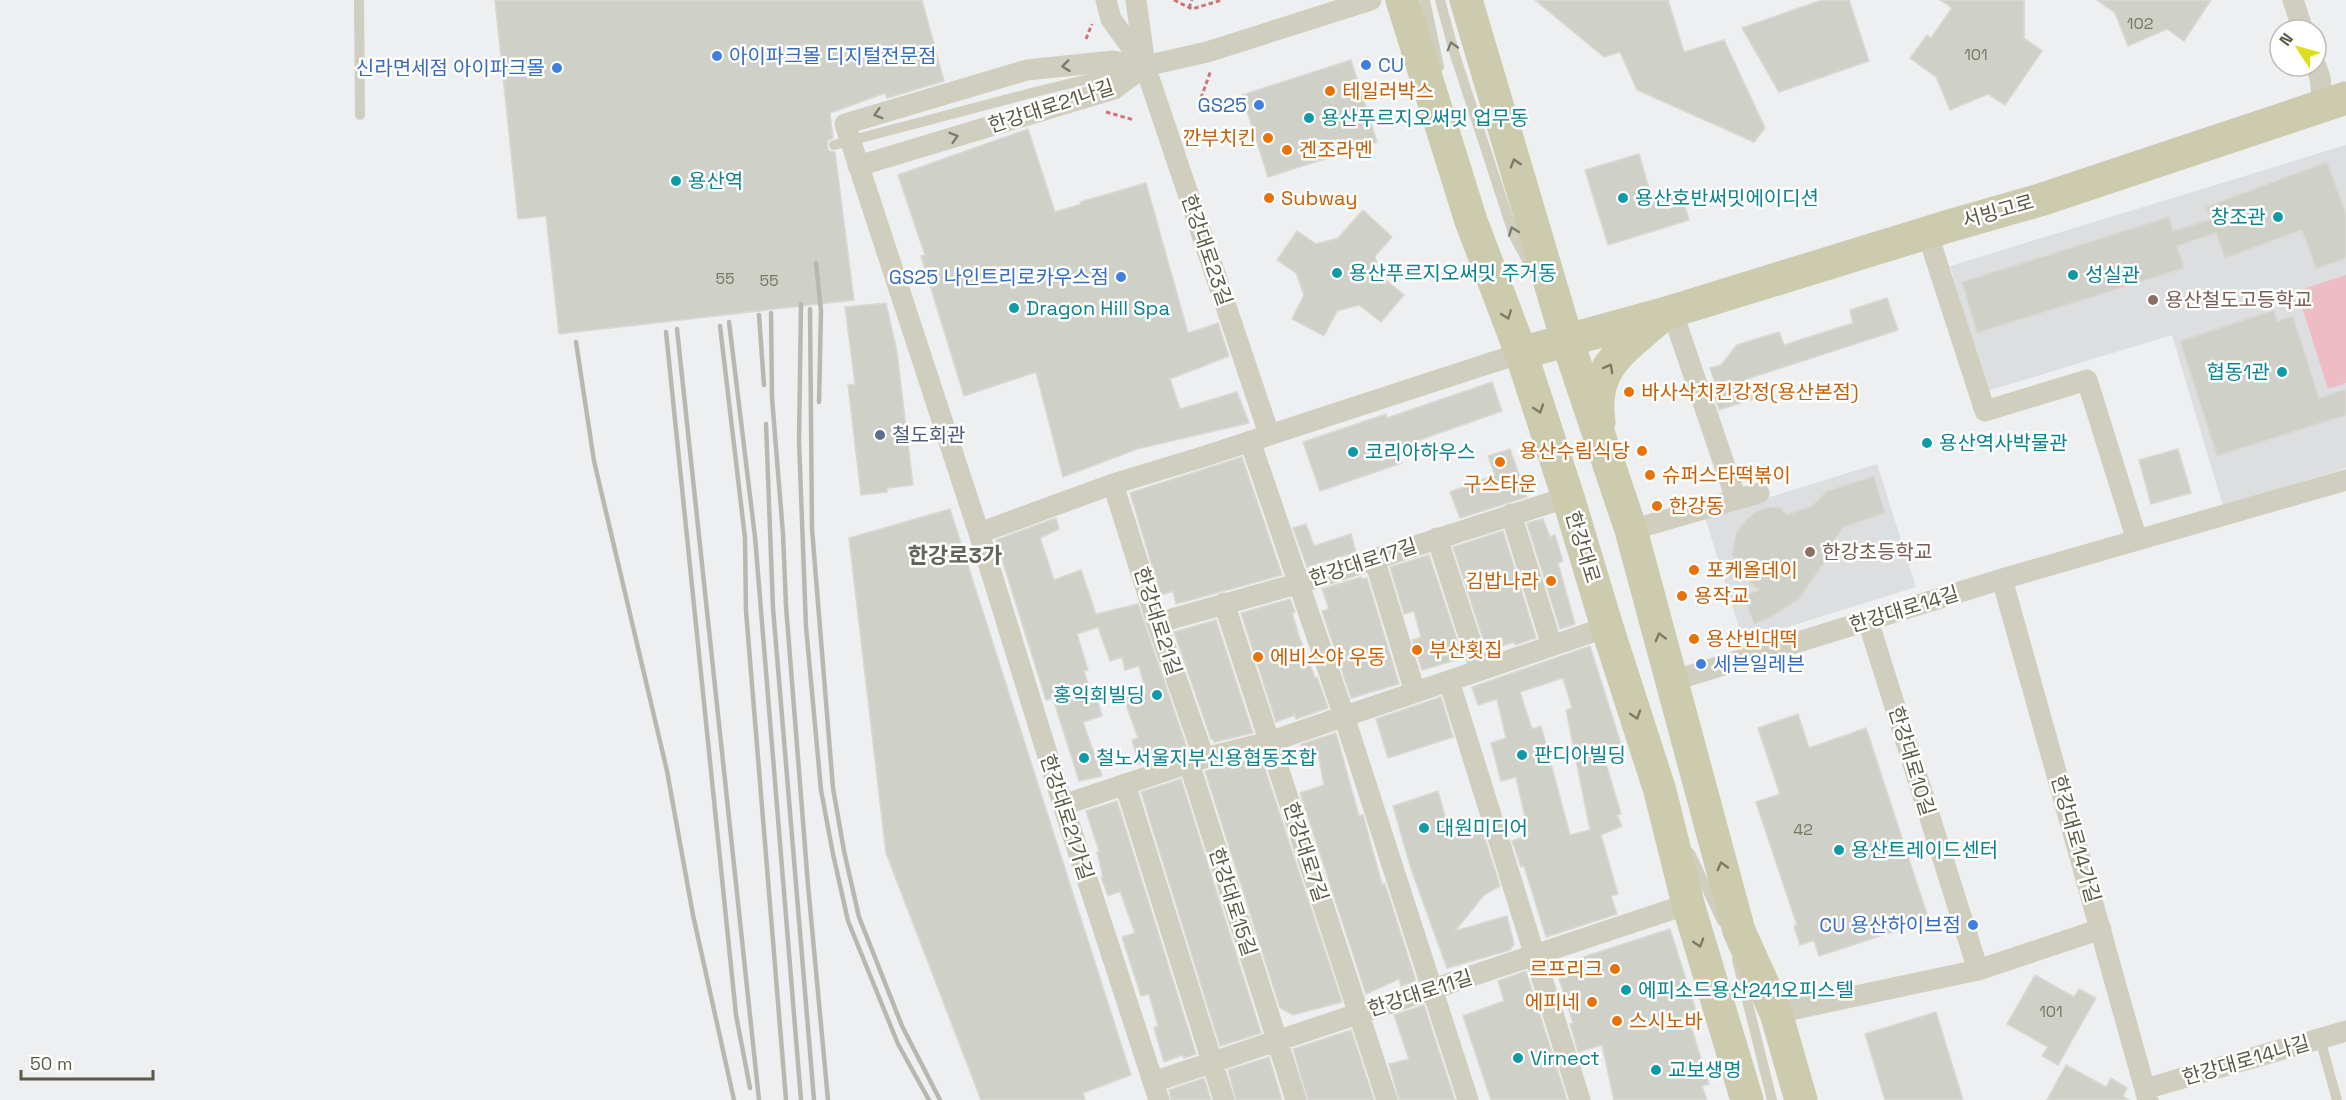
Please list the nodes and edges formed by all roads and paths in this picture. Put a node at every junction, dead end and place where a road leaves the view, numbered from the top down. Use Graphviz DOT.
graph roads {
  1 [pos="360,0"];
  2 [pos="1106,0"];
  3 [pos="1136,0"];
  4 [pos="1174,0"];
  5 [pos="1192,0"];
  6 [pos="1222,0"];
  7 [pos="1371,0"];
  8 [pos="1402,0"];
  9 [pos="1425,0"];
  10 [pos="1440,0"];
  11 [pos="1466,0"];
  12 [pos="2293,0"];
  13 [pos="1189,8"];
  14 [pos="2299,18"];
  15 [pos="1145,66"];
  16 [pos="1212,68"];
  17 [pos="2320,78"];
  18 [pos="1442,81"];
  19 [pos="1202,98"];
  20 [pos="2334,102"];
  21 [pos="1447,104"];
  22 [pos="1106,112"];
  23 [pos="360,115"];
  24 [pos="1134,120"];
  25 [pos="834,145"];
  26 [pos="858,166"];
  27 [pos="1471,221"];
  28 [pos="1927,232"];
  29 [pos="1667,313"];
  30 [pos="1567,340"];
  31 [pos="1521,353"];
  32 [pos="1259,437"];
  33 [pos="1602,444"];
  34 [pos="2346,480"];
  35 [pos="1113,484"];
  36 [pos="1759,493"];
  37 [pos="1568,497"];
  38 [pos="1736,499"];
  39 [pos="1511,514"];
  40 [pos="1631,530"];
  41 [pos="979,533"];
  42 [pos="1437,538"];
  43 [pos="2137,540"];
  44 [pos="1374,558"];
  45 [pos="2002,579"];
  46 [pos="1300,583"];
  47 [pos="1224,603"];
  48 [pos="1868,621"];
  49 [pos="1157,623"];
  50 [pos="1607,627"];
  51 [pos="1552,646"];
  52 [pos="1480,670"];
  53 [pos="1449,681"];
  54 [pos="1672,681"];
  55 [pos="1415,692"];
  56 [pos="1344,716"];
  57 [pos="1269,741"];
  58 [pos="1196,761"];
  59 [pos="1125,784"];
  60 [pos="1660,791"];
  61 [pos="1063,805"];
  62 [pos="1688,904"];
  63 [pos="2101,929"];
  64 [pos="1736,943"];
  65 [pos="1535,955"];
  66 [pos="1978,970"];
  67 [pos="1432,989"];
  68 [pos="1776,1013"];
  69 [pos="1359,1014"];
  70 [pos="2346,1031"];
  71 [pos="2320,1039"];
  72 [pos="1277,1040"];
  73 [pos="1211,1063"];
  74 [pos="1156,1091"];
  75 [pos="2147,1094"];
  76 [pos="1224,1100"];
  77 [pos="1296,1100"];
  78 [pos="1387,1100"];
  79 [pos="1468,1100"];
  80 [pos="1580,1100"];
  81 [pos="1747,1100"];
  82 [pos="1772,1100"];
  83 [pos="1778,1100"];
  84 [pos="1802,1100"];
  85 [pos="2337,1100"];
  1 -- 23 [label="lane"];
  2 -- 15 [label="street, 한강대로23길"];
  3 -- 15 [label="street, 한강대로23길"];
  4 -- 13 [label="path"];
  5 -- 13 [label="path"];
  6 -- 13 [label="path"];
  7 -- 15 [label="street"];
  8 -- 27 [label="main road, 한강대로"];
  9 -- 18 [label="lane"];
  30 -- 10 [label="lane, one-way"];
  30 -- 11 [label="main road, one-way"];
  12 -- 14 [label="street"];
  15 -- 25 [label="lane, bridge"];
  26 -- 15 [label="street, 한강대로21나길, one-way"];
  15 -- 26 [label="street, 한강대로21나길, one-way"];
  15 -- 32 [label="street, 한강대로23길"];
  16 -- 19 [label="path"];
  17 -- 20 [label="street, 서빙고로"];
  20 -- 28 [label="main road, 서빙고로"];
  21 -- 27 [label="lane"];
  22 -- 24 [label="path"];
  26 -- 41 [label="street, 한강대로21나길"];
  27 -- 31 [label="main road, 한강대로, one-way"];
  28 -- 29 [label="main road, 서빙고로"];
  28 -- 43 [label="street"];
  29 -- 30 [label="main road, 서빙고로"];
  33 -- 29 [label="main road, one-way"];
  29 -- 38 [label="street"];
  30 -- 31 [label="main road, 서빙고로"];
  30 -- 33 [label="main road"];
  31 -- 32 [label="street"];
  31 -- 37 [label="main road, 한강대로, one-way"];
  32 -- 35 [label="street"];
  32 -- 46 [label="street"];
  33 -- 40 [label="main road"];
  34 -- 43 [label="street, 한강대로14길"];
  35 -- 41 [label="street"];
  35 -- 49 [label="street, 한강대로21길"];
  36 -- 38 [label="street"];
  37 -- 39 [label="street, 한강대로17길"];
  37 -- 50 [label="main road, 한강대로"];
  38 -- 40 [label="street"];
  39 -- 42 [label="street, 한강대로17길"];
  39 -- 51 [label="street"];
  54 -- 40 [label="main road, one-way"];
  41 -- 61 [label="street, 한강대로21가길"];
  42 -- 44 [label="street, 한강대로17길"];
  42 -- 52 [label="street"];
  43 -- 45 [label="street, 한강대로14길"];
  44 -- 46 [label="street, 한강대로17길"];
  44 -- 55 [label="street"];
  45 -- 48 [label="street, 한강대로14길"];
  45 -- 63 [label="street, 한강대로14가길"];
  46 -- 47 [label="street, 한강대로17길"];
  46 -- 56 [label="street"];
  47 -- 49 [label="street, 한강대로17길"];
  47 -- 57 [label="street, 한강대로7길"];
  48 -- 54 [label="street, 한강대로14길"];
  48 -- 66 [label="street, 한강대로10길"];
  49 -- 58 [label="street, 한강대로21길"];
  50 -- 51 [label="street"];
  50 -- 60 [label="main road, 한강대로, one-way"];
  51 -- 52 [label="street"];
  52 -- 53 [label="street"];
  53 -- 55 [label="street"];
  53 -- 65 [label="street"];
  64 -- 54 [label="main road, one-way"];
  55 -- 56 [label="street"];
  56 -- 57 [label="street"];
  56 -- 67 [label="street"];
  57 -- 58 [label="street"];
  57 -- 69 [label="street, 한강대로7길"];
  58 -- 59 [label="street"];
  58 -- 72 [label="street, 한강대로15길"];
  59 -- 61 [label="street"];
  59 -- 73 [label="street"];
  60 -- 62 [label="main road, 한강대로"];
  60 -- 64 [label="lane"];
  61 -- 74 [label="street, 한강대로21가길"];
  62 -- 65 [label="street, 한강대로11길"];
  62 -- 81 [label="main road, 한강대로, one-way"];
  63 -- 66 [label="street"];
  63 -- 75 [label="street, 한강대로14가길"];
  64 -- 68 [label="main road"];
  64 -- 82 [label="lane"];
  64 -- 83 [label="lane"];
  65 -- 67 [label="street, 한강대로11길"];
  65 -- 80 [label="street"];
  66 -- 68 [label="street"];
  67 -- 69 [label="street, 한강대로11길"];
  67 -- 79 [label="street"];
  68 -- 84 [label="main road"];
  69 -- 72 [label="street, 한강대로11길"];
  69 -- 78 [label="street, 한강대로7길"];
  70 -- 71 [label="street, 한강대로14나길"];
  71 -- 75 [label="street, 한강대로14나길"];
  71 -- 85 [label="lane"];
  72 -- 73 [label="street, 한강대로11길"];
  72 -- 77 [label="street"];
  73 -- 74 [label="street, 한강대로11길"];
  73 -- 76 [label="street"];
}
